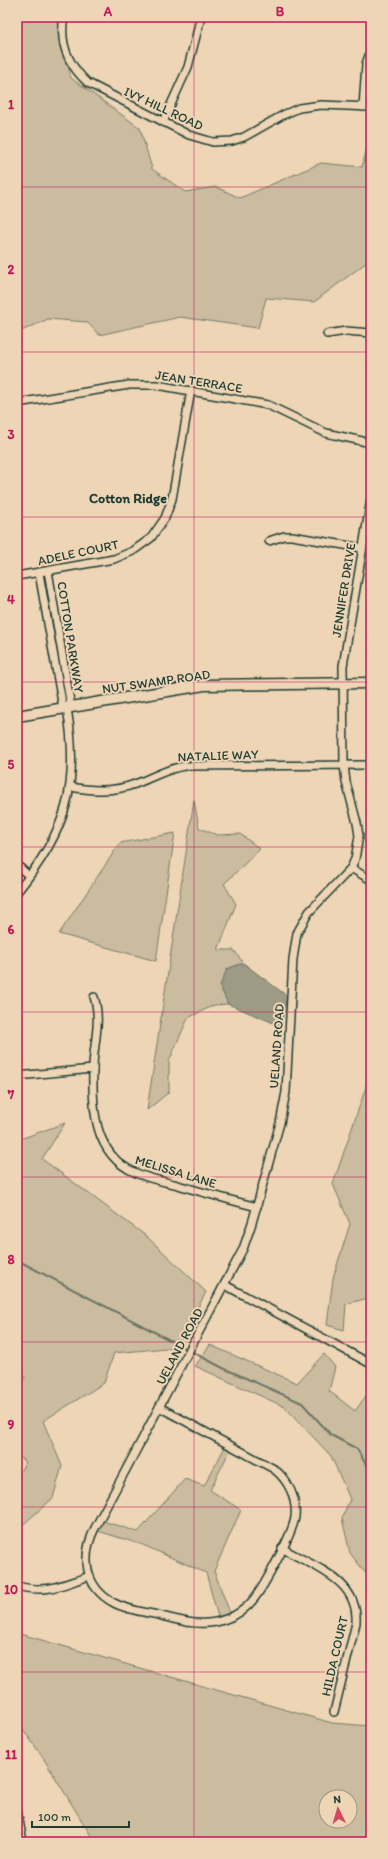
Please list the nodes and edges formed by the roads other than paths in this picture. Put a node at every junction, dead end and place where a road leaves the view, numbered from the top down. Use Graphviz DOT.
graph roads {
  1 [pos="64,17"];
  2 [pos="201,17"];
  3 [pos="371,50"];
  4 [pos="363,107"];
  5 [pos="371,107"];
  6 [pos="163,122"];
  7 [pos="371,333"];
  8 [pos="327,334"];
  9 [pos="191,390"];
  10 [pos="17,404"];
  11 [pos="371,443"];
  12 [pos="371,500"];
  13 [pos="269,541"];
  14 [pos="362,548"];
  15 [pos="48,571"];
  16 [pos="39,572"];
  17 [pos="17,576"];
  18 [pos="59,636"];
  19 [pos="51,638"];
  20 [pos="371,683"];
  21 [pos="343,684"];
  22 [pos="67,708"];
  23 [pos="17,716"];
  24 [pos="371,765"];
  25 [pos="344,766"];
  26 [pos="70,787"];
  27 [pos="17,865"];
  28 [pos="351,868"];
  29 [pos="29,876"];
  30 [pos="371,880"];
  31 [pos="17,892"];
  32 [pos="94,998"];
  33 [pos="93,1069"];
  34 [pos="17,1076"];
  35 [pos="256,1207"];
  36 [pos="225,1285"];
  37 [pos="371,1364"];
  38 [pos="159,1407"];
  39 [pos="282,1548"];
  40 [pos="90,1576"];
  41 [pos="17,1586"];
  42 [pos="334,1712"];
  43 [pos="17,1810"];
  44 [pos="23,1842"];
  1 -- 6 [label="street, IVY HILL ROAD"];
  2 -- 6 [label="street"];
  3 -- 4 [label="street"];
  4 -- 5 [label="street, IVY HILL ROAD"];
  4 -- 6 [label="street, IVY HILL ROAD"];
  7 -- 8 [label="street"];
  9 -- 10 [label="street, JEAN TERRACE"];
  9 -- 11 [label="street, JEAN TERRACE"];
  9 -- 15 [label="street, ADELE COURT"];
  12 -- 14 [label="street, JENNIFER DRIVE"];
  13 -- 14 [label="street"];
  14 -- 21 [label="street, JENNIFER DRIVE"];
  15 -- 16 [label="street, ADELE COURT"];
  15 -- 18 [label="street, COTTON PARKWAY"];
  16 -- 17 [label="street, ADELE COURT"];
  16 -- 19 [label="street, COTTON PARKWAY"];
  18 -- 19 [label="street"];
  18 -- 22 [label="street, COTTON PARKWAY"];
  19 -- 22 [label="street, COTTON PARKWAY"];
  20 -- 21 [label="main road, NUT SWAMP ROAD"];
  21 -- 22 [label="main road, NUT SWAMP ROAD"];
  21 -- 25 [label="street, UELAND ROAD"];
  22 -- 23 [label="main road, NUT SWAMP ROAD"];
  22 -- 26 [label="street"];
  24 -- 25 [label="street, NATALIE WAY"];
  25 -- 26 [label="street, NATALIE WAY"];
  25 -- 28 [label="street, UELAND ROAD"];
  26 -- 29 [label="street"];
  27 -- 29 [label="street"];
  28 -- 30 [label="street"];
  28 -- 35 [label="street, UELAND ROAD"];
  29 -- 31 [label="street"];
  32 -- 33 [label="street, MELISSA LANE"];
  33 -- 34 [label="street"];
  33 -- 35 [label="street, MELISSA LANE"];
  35 -- 36 [label="street, UELAND ROAD"];
  36 -- 37 [label="street"];
  36 -- 38 [label="street, UELAND ROAD"];
  38 -- 39 [label="street, UELAND ROAD"];
  38 -- 40 [label="street, UELAND ROAD"];
  39 -- 40 [label="street, UELAND ROAD"];
  39 -- 42 [label="street, HILDA COURT"];
  40 -- 41 [label="street"];
  43 -- 44 [label="street"];
}
